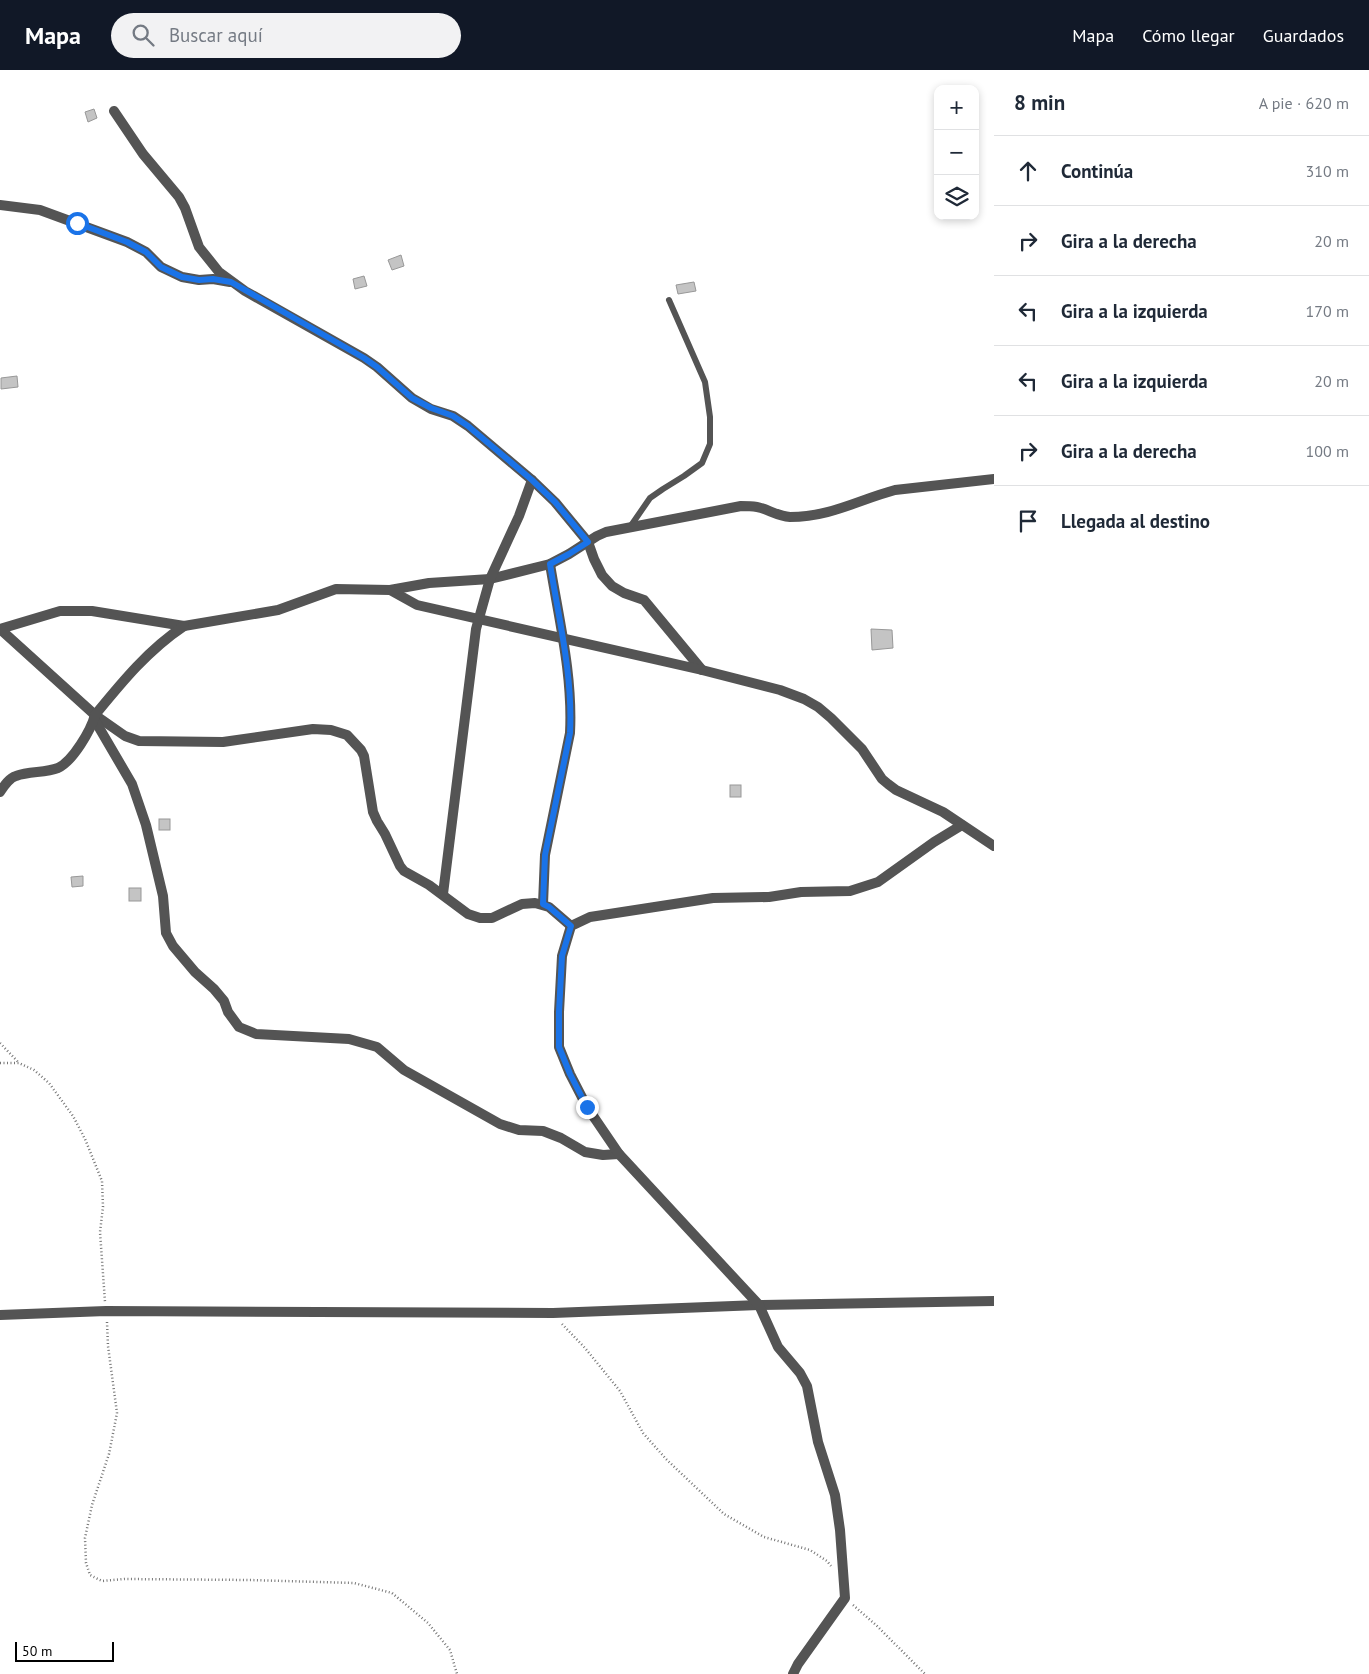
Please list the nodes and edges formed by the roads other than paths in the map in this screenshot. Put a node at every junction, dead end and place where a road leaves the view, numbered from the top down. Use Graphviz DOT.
graph roads {
  1 [pos="114,111"];
  2 [pos="0,206"];
  3 [pos="231,282"];
  4 [pos="669,300"];
  5 [pos="994,479"];
  6 [pos="532,480"];
  7 [pos="629,528"];
  8 [pos="588,542"];
  9 [pos="550,564"];
  10 [pos="490,579"];
  11 [pos="390,590"];
  12 [pos="478,619"];
  13 [pos="184,626"];
  14 [pos="0,629"];
  15 [pos="564,640"];
  16 [pos="702,670"];
  17 [pos="95,717"];
  18 [pos="0,792"];
  19 [pos="962,825"];
  20 [pos="994,846"];
  21 [pos="443,894"];
  22 [pos="543,904"];
  23 [pos="571,926"];
  24 [pos="619,1154"];
  25 [pos="994,1301"];
  26 [pos="760,1305"];
  27 [pos="0,1316"];
  28 [pos="793,1674"];
  1 -- 3 [label="street"];
  2 -- 3 [label="street"];
  3 -- 6 [label="street"];
  4 -- 7 [label="lane"];
  5 -- 7 [label="street"];
  6 -- 8 [label="street"];
  6 -- 10 [label="street"];
  7 -- 8 [label="street"];
  8 -- 9 [label="street"];
  8 -- 16 [label="street"];
  9 -- 10 [label="street"];
  9 -- 15 [label="street"];
  10 -- 11 [label="street"];
  10 -- 12 [label="street"];
  11 -- 12 [label="street"];
  11 -- 13 [label="street"];
  12 -- 15 [label="street"];
  12 -- 21 [label="street"];
  13 -- 14 [label="street"];
  13 -- 17 [label="street"];
  14 -- 17 [label="street"];
  15 -- 16 [label="street"];
  15 -- 22 [label="street"];
  16 -- 19 [label="street"];
  17 -- 18 [label="street"];
  17 -- 21 [label="street"];
  17 -- 24 [label="street"];
  19 -- 20 [label="street"];
  19 -- 23 [label="street"];
  21 -- 22 [label="street"];
  22 -- 23 [label="street"];
  23 -- 24 [label="street"];
  24 -- 26 [label="street"];
  25 -- 26 [label="street"];
  26 -- 27 [label="street"];
  26 -- 28 [label="street"];
}
